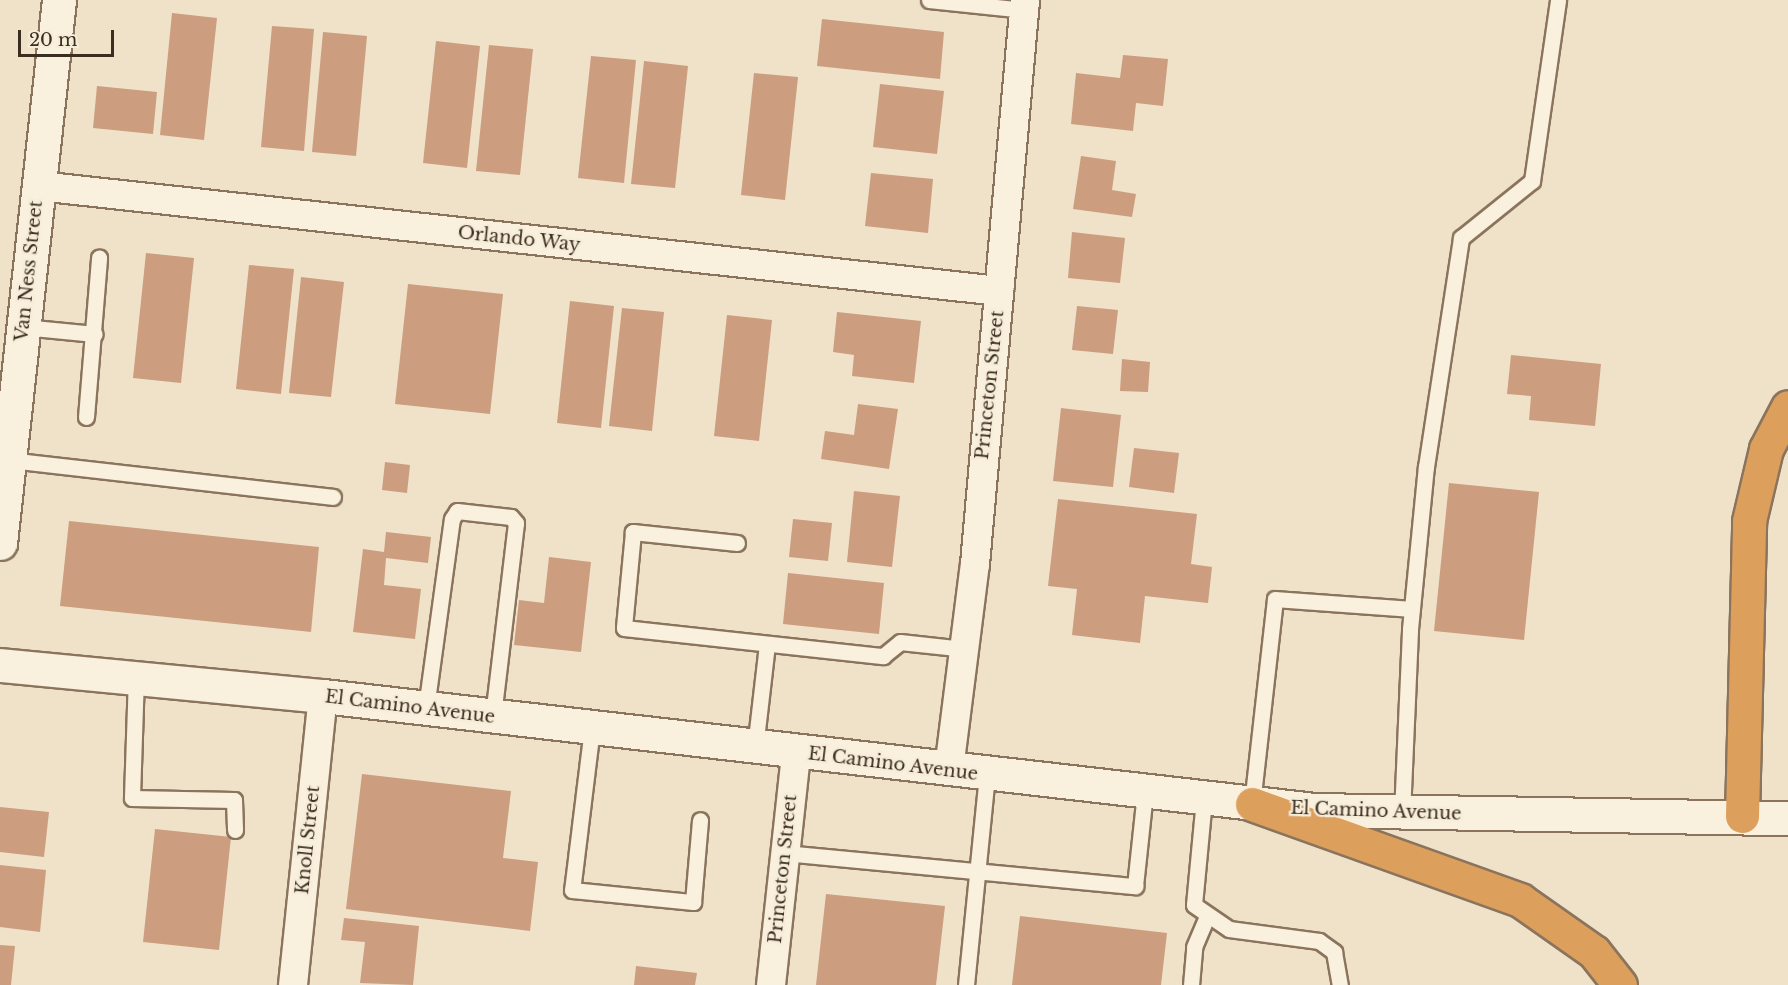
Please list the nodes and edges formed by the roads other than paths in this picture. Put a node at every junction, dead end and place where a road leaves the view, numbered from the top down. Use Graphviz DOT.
graph roads {
  1 [pos="59,0"];
  2 [pos="929,0"];
  3 [pos="1558,0"];
  4 [pos="1024,5"];
  5 [pos="39,186"];
  6 [pos="99,258"];
  7 [pos="999,291"];
  8 [pos="23,327"];
  9 [pos="94,334"];
  10 [pos="1788,407"];
  11 [pos="7,412"];
  12 [pos="86,417"];
  13 [pos="9,460"];
  14 [pos="333,497"];
  15 [pos="0,543"];
  16 [pos="737,543"];
  17 [pos="1412,609"];
  18 [pos="767,645"];
  19 [pos="964,649"];
  20 [pos="0,665"];
  21 [pos="136,676"];
  22 [pos="323,696"];
  23 [pos="426,708"];
  24 [pos="493,717"];
  25 [pos="592,728"];
  26 [pos="755,748"];
  27 [pos="796,753"];
  28 [pos="949,769"];
  29 [pos="987,775"];
  30 [pos="1146,793"];
  31 [pos="1204,799"];
  32 [pos="1252,804"];
  33 [pos="1402,814"];
  34 [pos="1743,816"];
  35 [pos="1788,818"];
  36 [pos="700,820"];
  37 [pos="235,830"];
  38 [pos="784,853"];
  39 [pos="978,868"];
  40 [pos="1207,916"];
  41 [pos="293,985"];
  42 [pos="771,985"];
  43 [pos="966,985"];
  44 [pos="1191,985"];
  45 [pos="1340,985"];
  46 [pos="1620,985"];
  1 -- 5 [label="main road, Van Ness Street"];
  2 -- 4 [label="lane"];
  3 -- 17 [label="lane"];
  4 -- 7 [label="street, Princeton Street"];
  5 -- 7 [label="street, Orlando Way"];
  5 -- 8 [label="main road, Van Ness Street"];
  6 -- 9 [label="lane"];
  7 -- 19 [label="street, Princeton Street"];
  8 -- 9 [label="lane"];
  8 -- 11 [label="main road, Van Ness Street"];
  9 -- 12 [label="lane"];
  10 -- 34 [label="highway"];
  11 -- 13 [label="main road, Van Ness Street"];
  13 -- 14 [label="lane"];
  13 -- 15 [label="main road, Van Ness Street"];
  16 -- 18 [label="lane"];
  17 -- 32 [label="lane"];
  17 -- 33 [label="lane"];
  18 -- 19 [label="lane"];
  18 -- 26 [label="lane"];
  19 -- 28 [label="street, Princeton Street"];
  20 -- 21 [label="main road, El Camino Avenue"];
  21 -- 22 [label="main road, El Camino Avenue"];
  21 -- 37 [label="lane"];
  22 -- 23 [label="main road, El Camino Avenue"];
  22 -- 41 [label="street, Knoll Street"];
  23 -- 24 [label="main road, El Camino Avenue"];
  23 -- 24 [label="lane"];
  24 -- 25 [label="main road, El Camino Avenue"];
  25 -- 26 [label="main road, El Camino Avenue"];
  25 -- 36 [label="lane"];
  26 -- 27 [label="main road, El Camino Avenue"];
  27 -- 28 [label="main road, El Camino Avenue"];
  27 -- 38 [label="street, Princeton Street"];
  28 -- 29 [label="main road, El Camino Avenue"];
  29 -- 30 [label="main road, El Camino Avenue"];
  29 -- 39 [label="lane"];
  30 -- 31 [label="main road, El Camino Avenue"];
  30 -- 39 [label="lane"];
  31 -- 32 [label="main road, El Camino Avenue"];
  31 -- 40 [label="lane"];
  32 -- 33 [label="main road, El Camino Avenue"];
  32 -- 46 [label="highway"];
  33 -- 34 [label="main road, El Camino Avenue"];
  34 -- 35 [label="main road, El Camino Avenue"];
  38 -- 39 [label="lane"];
  38 -- 42 [label="street, Princeton Street"];
  39 -- 43 [label="lane"];
  40 -- 44 [label="lane"];
  40 -- 45 [label="lane"];
}
